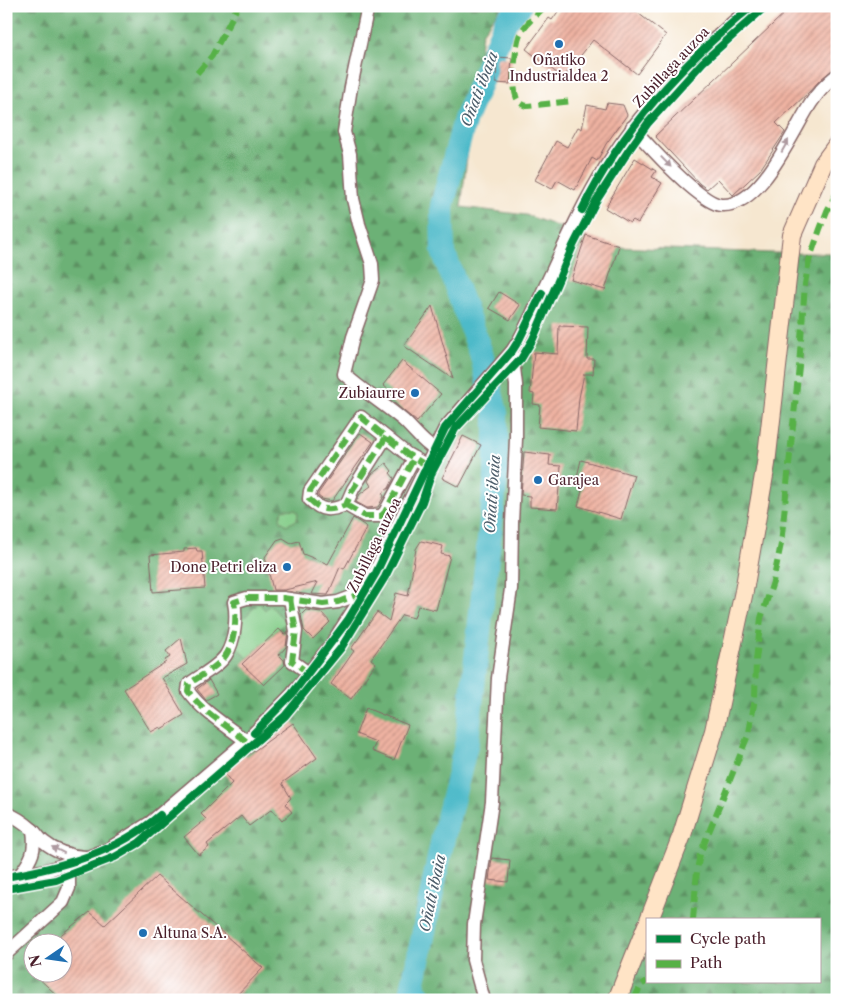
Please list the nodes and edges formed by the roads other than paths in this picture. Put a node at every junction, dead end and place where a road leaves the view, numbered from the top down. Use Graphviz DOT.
graph roads {
  1 [pos="368,6"];
  2 [pos="752,6"];
  3 [pos="837,75"];
  4 [pos="632,127"];
  5 [pos="837,144"];
  6 [pos="512,351"];
  7 [pos="386,437"];
  8 [pos="434,449"];
  9 [pos="414,458"];
  10 [pos="426,465"];
  11 [pos="346,505"];
  12 [pos="365,592"];
  13 [pos="290,599"];
  14 [pos="303,669"];
  15 [pos="246,741"];
  16 [pos="6,813"];
  17 [pos="33,830"];
  18 [pos="88,857"];
  19 [pos="69,864"];
  20 [pos="20,875"];
  21 [pos="6,877"];
  22 [pos="650,918"];
  23 [pos="646,928"];
  24 [pos="6,954"];
  25 [pos="484,1000"];
  26 [pos="617,1000"];
  1 -- 8 [label="street"];
  2 -- 4 [label="street, Zubillaga auzoa"];
  4 -- 3 [label="street, Zubillaga auzoa, one-way"];
  4 -- 6 [label="street, Zubillaga auzoa"];
  5 -- 22 [label="main road"];
  6 -- 8 [label="street, Zubillaga auzoa"];
  6 -- 25 [label="street"];
  7 -- 9 [label="street"];
  7 -- 11 [label="street"];
  7 -- 11 [label="street"];
  8 -- 10 [label="street, Zubillaga auzoa"];
  9 -- 10 [label="street"];
  9 -- 11 [label="street, Zubillaga auzoa"];
  10 -- 12 [label="street, Zubillaga auzoa"];
  12 -- 13 [label="street, Zubillaga auzoa"];
  12 -- 15 [label="street, Zubillaga auzoa"];
  13 -- 14 [label="street"];
  13 -- 15 [label="street, Zubillaga auzoa"];
  15 -- 18 [label="street, Zubillaga auzoa"];
  16 -- 17 [label="street"];
  18 -- 17 [label="street, one-way"];
  17 -- 20 [label="street"];
  18 -- 19 [label="street, Zubillaga auzoa"];
  19 -- 20 [label="street, Zubillaga auzoa"];
  19 -- 24 [label="street"];
  20 -- 21 [label="street, Zubillaga auzoa"];
  23 -- 26 [label="main road"];
}
